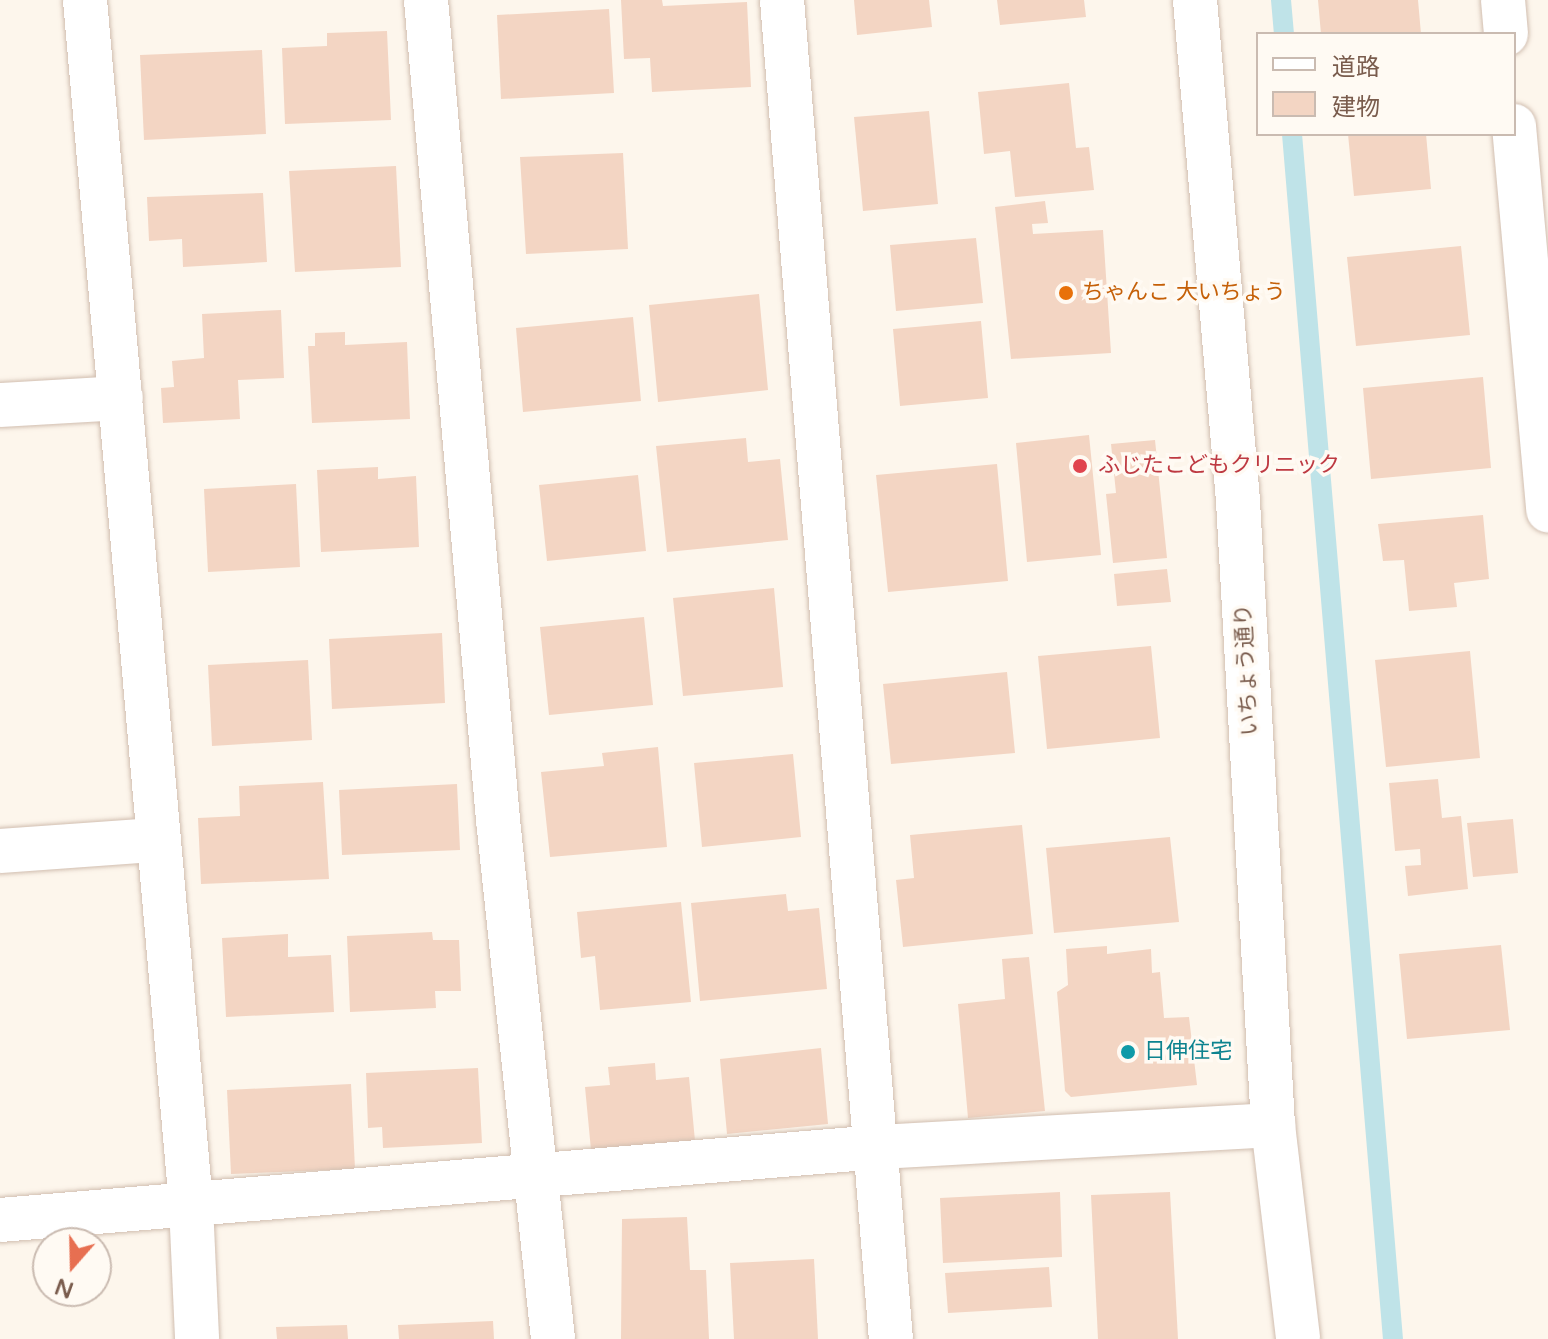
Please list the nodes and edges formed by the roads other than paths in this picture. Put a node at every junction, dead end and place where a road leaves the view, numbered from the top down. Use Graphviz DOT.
graph roads {
  1 [pos="85,0"];
  2 [pos="426,0"];
  3 [pos="782,0"];
  4 [pos="1195,0"];
  5 [pos="1503,0"];
  6 [pos="1506,32"];
  7 [pos="1515,136"];
  8 [pos="121,398"];
  9 [pos="0,405"];
  10 [pos="1548,510"];
  11 [pos="155,840"];
  12 [pos="0,851"];
  13 [pos="1273,1125"];
  14 [pos="879,1147"];
  15 [pos="538,1178"];
  16 [pos="191,1205"];
  17 [pos="0,1220"];
  18 [pos="197,1339"];
  19 [pos="553,1339"];
  20 [pos="891,1339"];
  21 [pos="1298,1339"];
  1 -- 8 [label="street"];
  2 -- 15 [label="street"];
  3 -- 14 [label="street"];
  4 -- 13 [label="street, いちょう通り"];
  5 -- 6 [label="street"];
  7 -- 10 [label="street"];
  8 -- 9 [label="street"];
  8 -- 11 [label="street"];
  11 -- 12 [label="street"];
  11 -- 16 [label="street"];
  13 -- 14 [label="street"];
  13 -- 21 [label="street, いちょう通り"];
  14 -- 15 [label="street"];
  14 -- 20 [label="street"];
  15 -- 16 [label="street"];
  15 -- 19 [label="street"];
  16 -- 17 [label="street"];
  16 -- 18 [label="street"];
}
